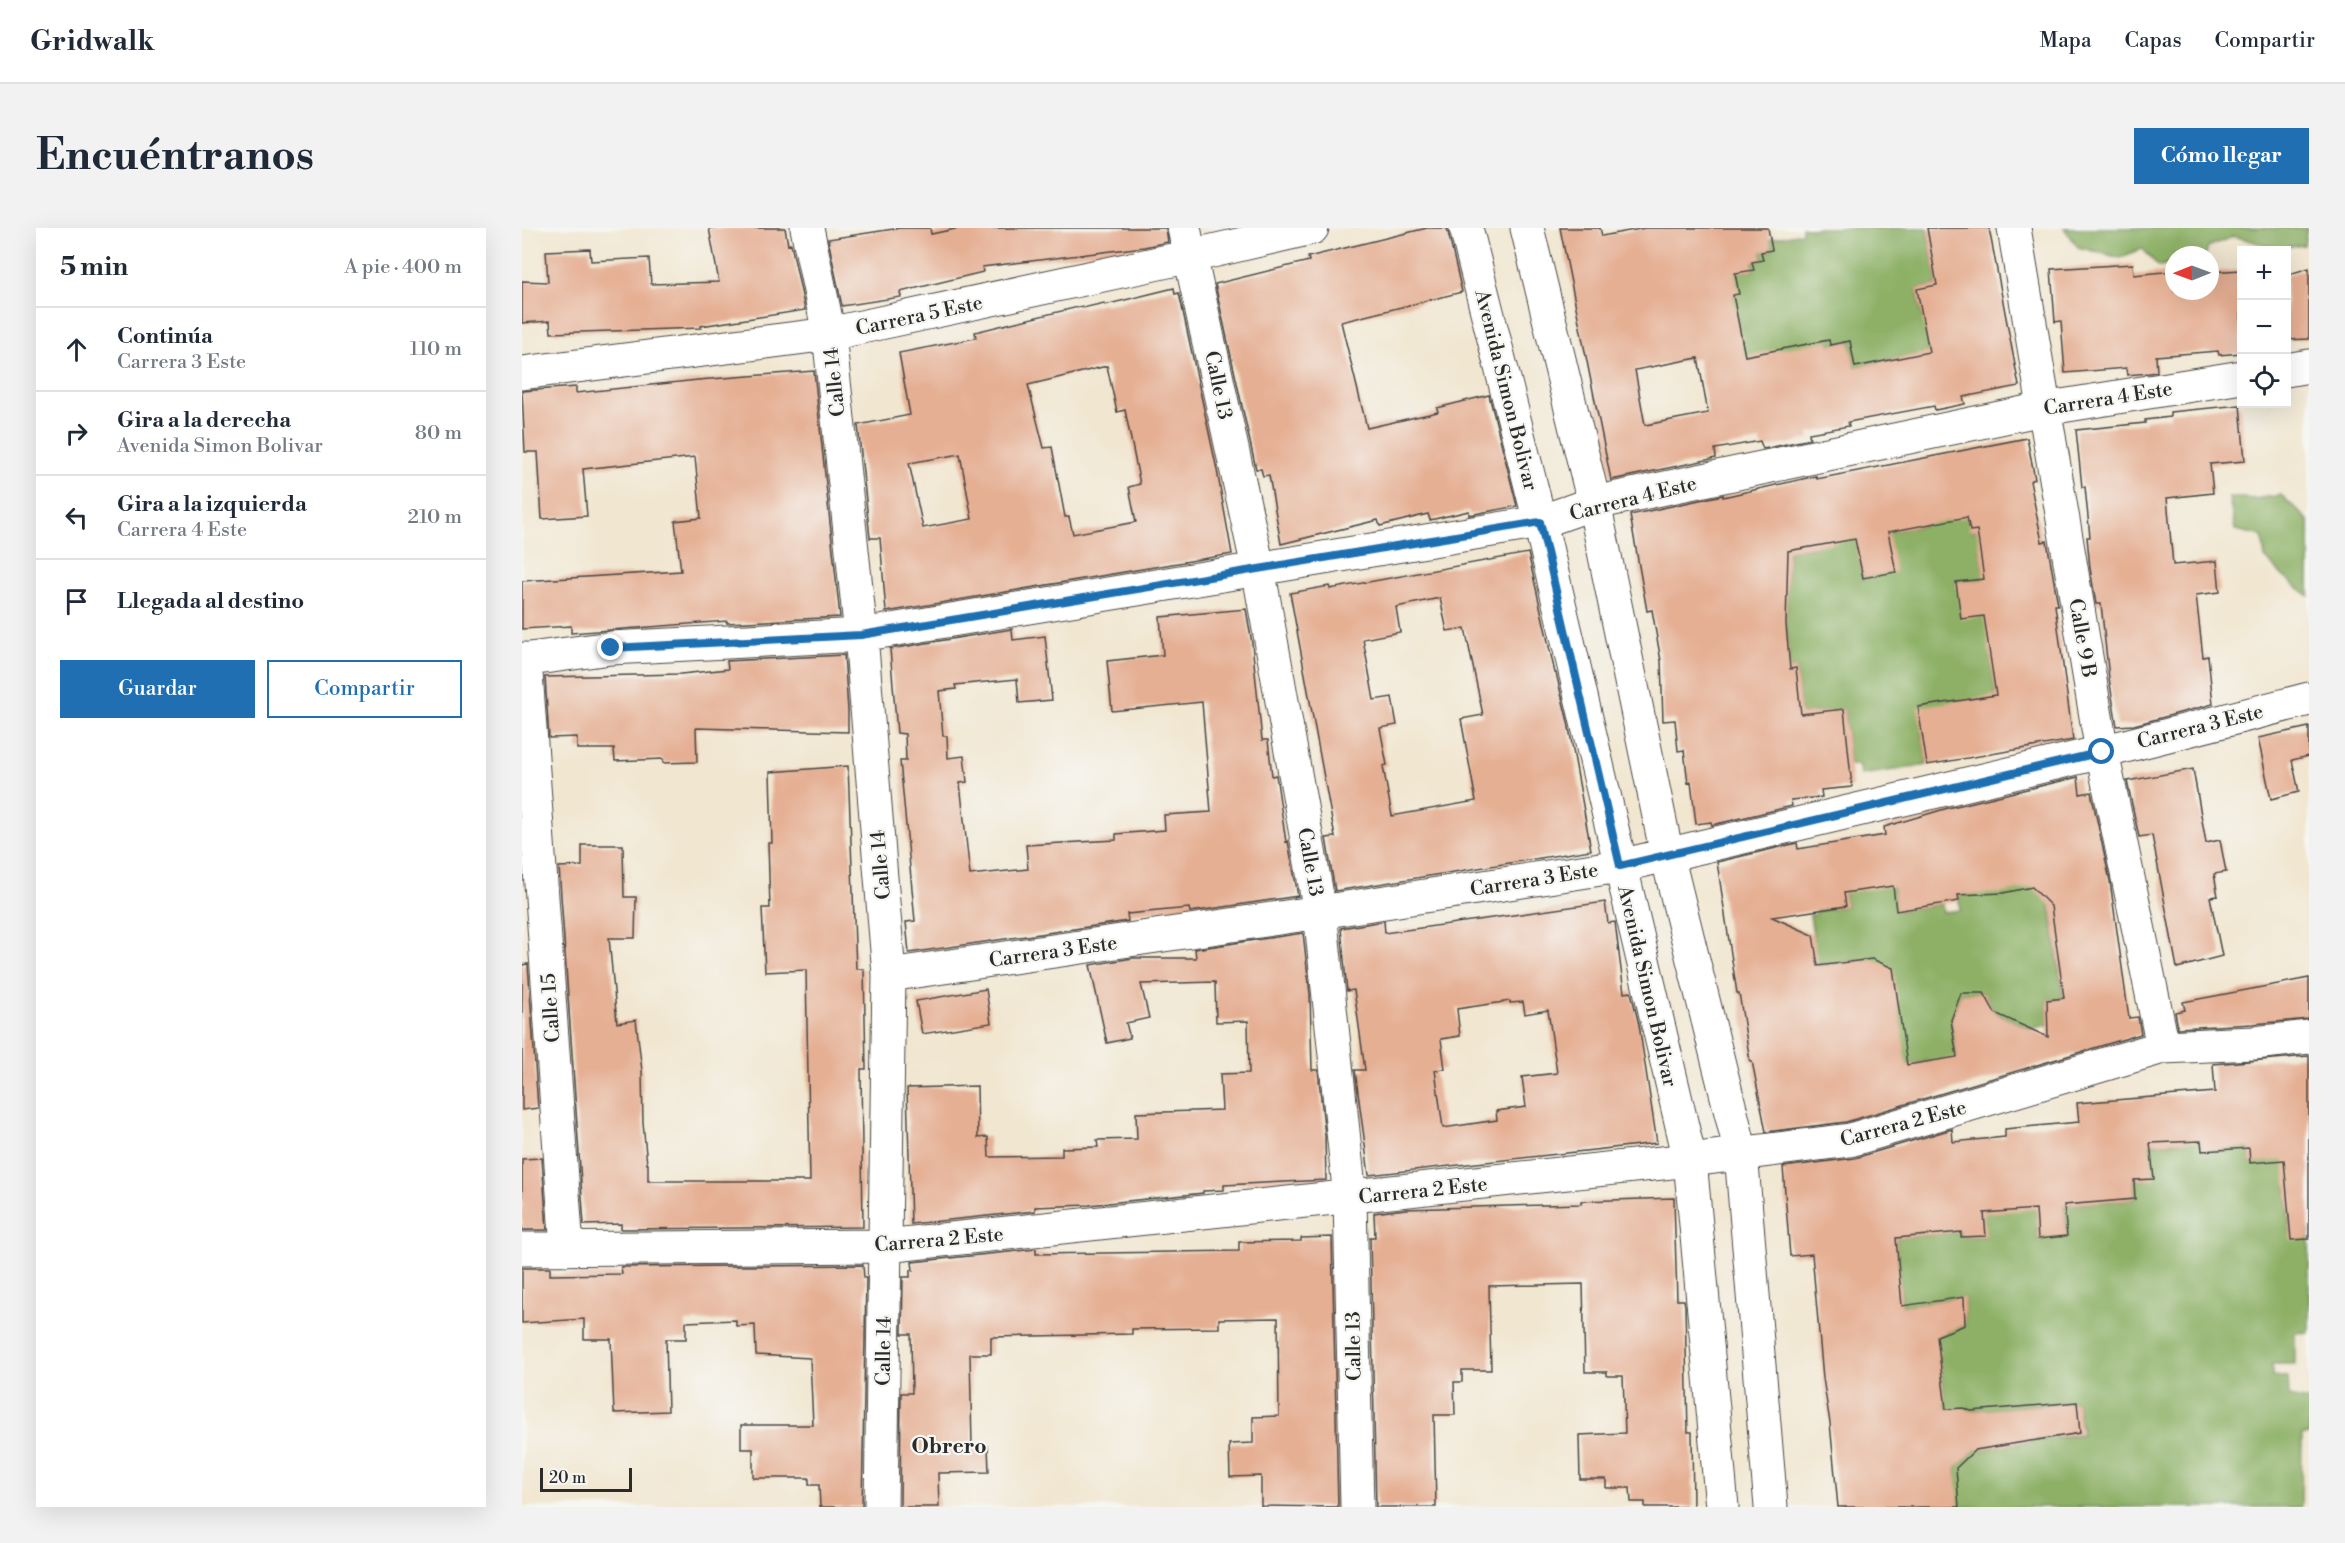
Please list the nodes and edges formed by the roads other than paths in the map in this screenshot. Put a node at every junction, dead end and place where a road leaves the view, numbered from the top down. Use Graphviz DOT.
graph roads {
  1 [pos="807,228"];
  2 [pos="1312,228"];
  3 [pos="1466,228"];
  4 [pos="1527,228"];
  5 [pos="2014,228"];
  6 [pos="1187,242"];
  7 [pos="829,334"];
  8 [pos="2309,366"];
  9 [pos="2291,369"];
  10 [pos="522,373"];
  11 [pos="2237,378"];
  12 [pos="2043,409"];
  13 [pos="1594,503"];
  14 [pos="1540,522"];
  15 [pos="1258,568"];
  16 [pos="861,635"];
  17 [pos="523,660"];
  18 [pos="2309,699"];
  19 [pos="2102,752"];
  20 [pos="1667,855"];
  21 [pos="1620,866"];
  22 [pos="1320,912"];
  23 [pos="889,975"];
  24 [pos="2309,1037"];
  25 [pos="2163,1047"];
  26 [pos="1741,1153"];
  27 [pos="1690,1160"];
  28 [pos="1350,1198"];
  29 [pos="885,1246"];
  30 [pos="522,1249"];
  31 [pos="567,1249"];
  32 [pos="881,1507"];
  33 [pos="1357,1507"];
  34 [pos="1722,1507"];
  35 [pos="1771,1507"];
  1 -- 7 [label="street, Calle 14"];
  2 -- 6 [label="street, Carrera 5 Este"];
  3 -- 14 [label="street, Avenida Simon Bolivar"];
  4 -- 13 [label="street"];
  5 -- 12 [label="street, Calle 9 B"];
  6 -- 7 [label="street, Carrera 5 Este"];
  6 -- 15 [label="street, Calle 13"];
  7 -- 10 [label="street, Carrera 5 Este"];
  7 -- 16 [label="street, Calle 14"];
  8 -- 9 [label="street"];
  11 -- 12 [label="street, Carrera 4 Este"];
  12 -- 13 [label="street, Carrera 4 Este"];
  12 -- 19 [label="street, Calle 9 B"];
  13 -- 14 [label="street, Carrera 4 Este"];
  13 -- 20 [label="street"];
  14 -- 15 [label="street, Carrera 4 Este"];
  14 -- 21 [label="street, Avenida Simon Bolivar"];
  15 -- 16 [label="street, Carrera 4 Este"];
  15 -- 22 [label="street, Calle 13"];
  16 -- 17 [label="street, Carrera 4 Este"];
  16 -- 23 [label="street, Calle 14"];
  17 -- 31 [label="street, Calle 15"];
  18 -- 19 [label="street, Carrera 3 Este"];
  19 -- 20 [label="street, Carrera 3 Este"];
  19 -- 25 [label="street, Calle 9 B"];
  20 -- 21 [label="street, Carrera 3 Este"];
  20 -- 26 [label="street"];
  21 -- 22 [label="street, Carrera 3 Este"];
  21 -- 27 [label="street, Avenida Simon Bolivar"];
  22 -- 23 [label="street, Carrera 3 Este"];
  22 -- 28 [label="street, Calle 13"];
  23 -- 29 [label="street, Calle 14"];
  24 -- 25 [label="street, Carrera 2 Este"];
  25 -- 26 [label="street, Carrera 2 Este"];
  26 -- 27 [label="street, Carrera 2 Este"];
  26 -- 35 [label="street"];
  27 -- 28 [label="street, Carrera 2 Este"];
  27 -- 34 [label="street, Avenida Simon Bolivar"];
  28 -- 29 [label="street, Carrera 2 Este"];
  28 -- 33 [label="street, Calle 13"];
  29 -- 31 [label="street, Carrera 2 Este"];
  29 -- 32 [label="street, Calle 14"];
  30 -- 31 [label="street, Carrera 2 Este"];
}
